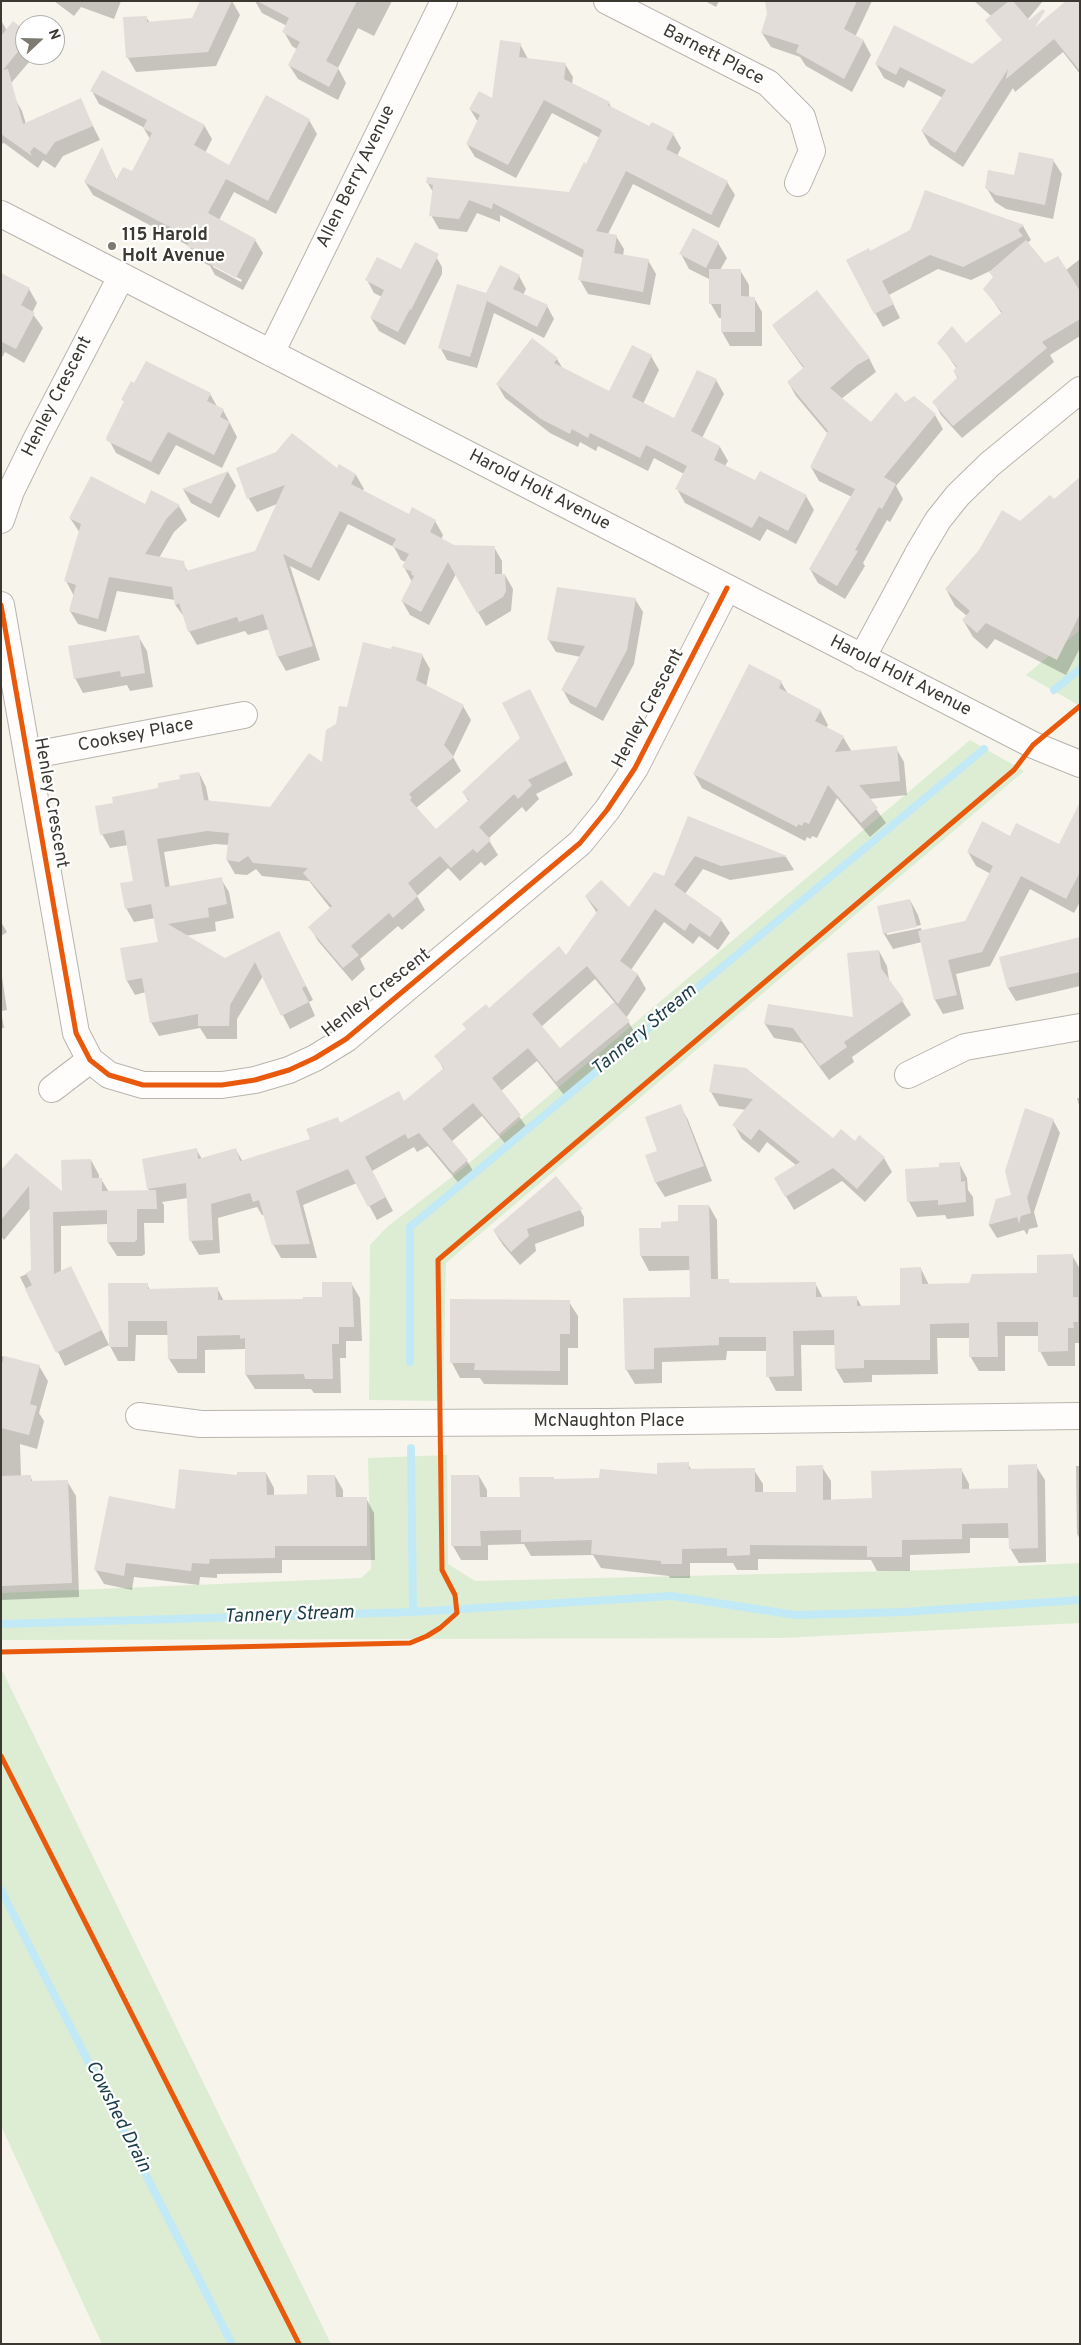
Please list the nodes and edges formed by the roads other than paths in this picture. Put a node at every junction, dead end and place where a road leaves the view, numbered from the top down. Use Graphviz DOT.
graph roads {
  1 [pos="444,1"];
  2 [pos="607,1"];
  3 [pos="798,183"];
  4 [pos="1,214"];
  5 [pos="121,277"];
  6 [pos="271,353"];
  7 [pos="1080,390"];
  8 [pos="1,520"];
  9 [pos="726,588"];
  10 [pos="1,605"];
  11 [pos="862,658"];
  12 [pos="244,715"];
  13 [pos="28,756"];
  14 [pos="1080,764"];
  15 [pos="1080,1027"];
  16 [pos="90,1060"];
  17 [pos="908,1075"];
  18 [pos="52,1089"];
  19 [pos="139,1416"];
  20 [pos="1080,1416"];
  1 -- 6 [label="street, Allen Berry Avenue"];
  2 -- 3 [label="street, Barnett Place"];
  4 -- 5 [label="street, Harold Holt Avenue"];
  5 -- 6 [label="street, Harold Holt Avenue"];
  5 -- 8 [label="street, Henley Crescent"];
  6 -- 9 [label="street, Harold Holt Avenue"];
  7 -- 11 [label="street"];
  9 -- 11 [label="street, Harold Holt Avenue"];
  9 -- 16 [label="street, Henley Crescent"];
  10 -- 13 [label="street, Henley Crescent"];
  11 -- 14 [label="street, Harold Holt Avenue"];
  12 -- 13 [label="street, Cooksey Place"];
  13 -- 16 [label="street, Henley Crescent"];
  15 -- 17 [label="street"];
  16 -- 18 [label="street"];
  19 -- 20 [label="street, McNaughton Place"];
}
